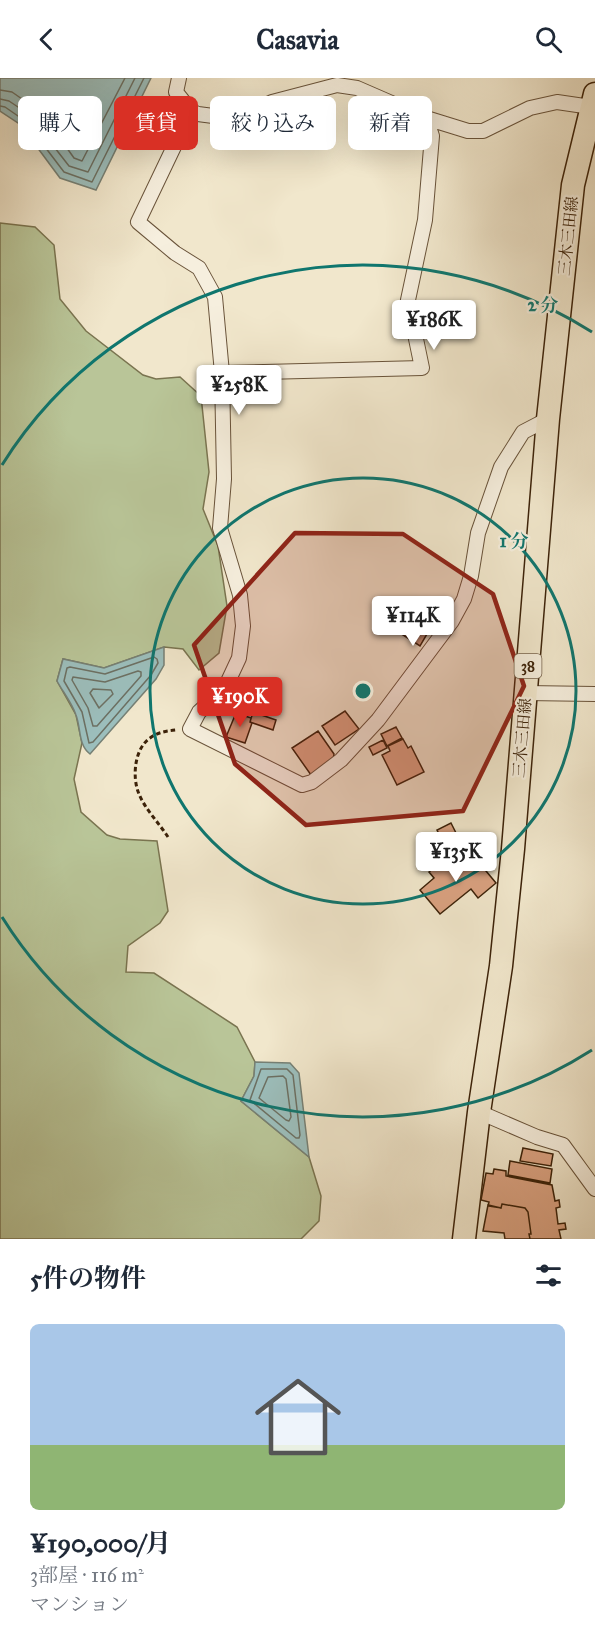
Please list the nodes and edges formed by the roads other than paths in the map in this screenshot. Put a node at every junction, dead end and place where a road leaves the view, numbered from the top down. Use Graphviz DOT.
graph roads {
  1 [pos="179,78"];
  2 [pos="178,96"];
  3 [pos="375,96"];
  4 [pos="593,100"];
  5 [pos="198,113"];
  6 [pos="432,120"];
  7 [pos="172,150"];
  8 [pos="431,150"];
  9 [pos="588,157"];
  10 [pos="222,372"];
  11 [pos="548,419"];
  12 [pos="526,693"];
  13 [pos="595,694"];
  14 [pos="479,1112"];
  15 [pos="595,1189"];
  16 [pos="464,1239"];
  1 -- 2 [label="street"];
  3 -- 5 [label="street"];
  4 -- 6 [label="street"];
  4 -- 9 [label="main road, 三木三田線 / 38"];
  7 -- 10 [label="street"];
  8 -- 10 [label="street"];
  9 -- 11 [label="main road, 三木三田線 / 38"];
  10 -- 11 [label="street"];
  11 -- 12 [label="main road, 三木三田線 / 38"];
  12 -- 13 [label="street"];
  12 -- 14 [label="main road, 三木三田線 / 38"];
  14 -- 15 [label="street"];
  14 -- 16 [label="main road, 三木三田線 / 38"];
}
